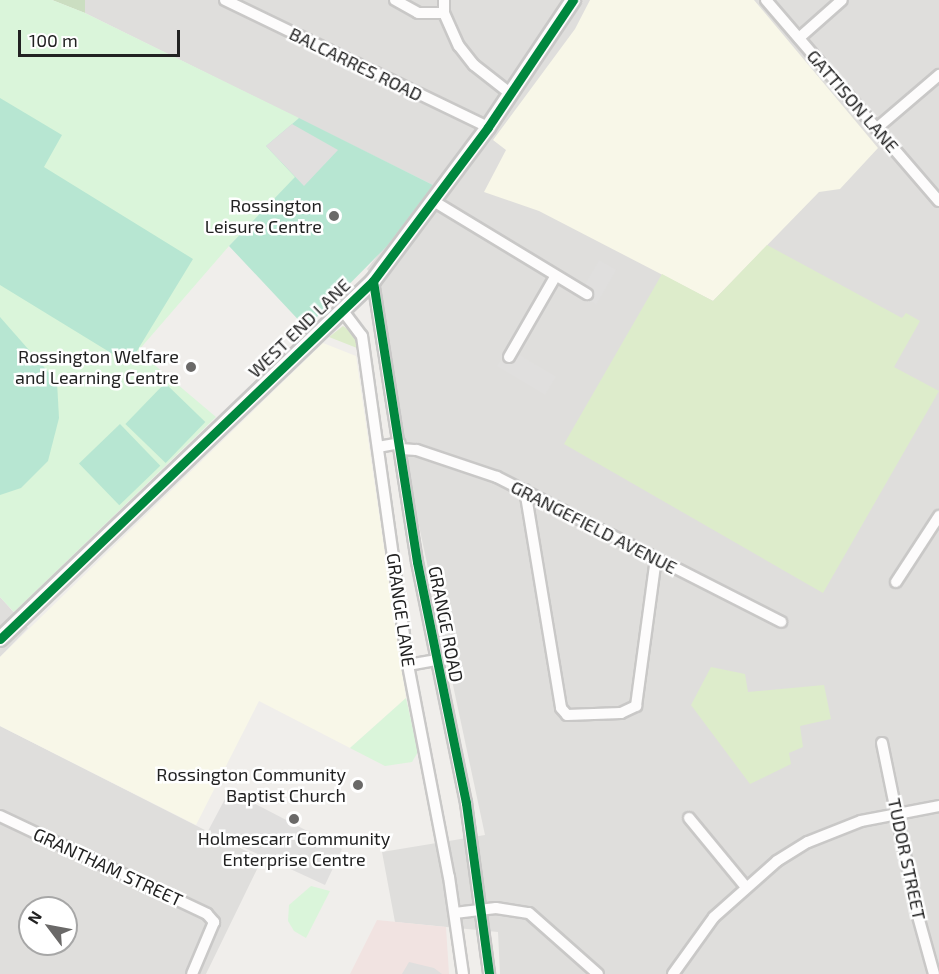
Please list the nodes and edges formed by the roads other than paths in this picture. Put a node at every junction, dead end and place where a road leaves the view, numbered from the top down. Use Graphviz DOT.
graph roads {
  1 [pos="225,0"];
  2 [pos="395,0"];
  3 [pos="444,0"];
  4 [pos="573,0"];
  5 [pos="766,0"];
  6 [pos="842,0"];
  7 [pos="444,13"];
  8 [pos="799,38"];
  9 [pos="939,75"];
  10 [pos="511,94"];
  11 [pos="488,127"];
  12 [pos="877,128"];
  13 [pos="939,201"];
  14 [pos="435,202"];
  15 [pos="555,277"];
  16 [pos="373,281"];
  17 [pos="586,294"];
  18 [pos="343,311"];
  19 [pos="509,357"];
  20 [pos="400,446"];
  21 [pos="378,447"];
  22 [pos="525,490"];
  23 [pos="939,516"];
  24 [pos="656,558"];
  25 [pos="896,582"];
  26 [pos="782,622"];
  27 [pos="0,639"];
  28 [pos="436,660"];
  29 [pos="408,665"];
  30 [pos="882,743"];
  31 [pos="939,806"];
  32 [pos="896,812"];
  33 [pos="0,816"];
  34 [pos="689,818"];
  35 [pos="745,886"];
  36 [pos="483,908"];
  37 [pos="454,913"];
  38 [pos="192,974"];
  39 [pos="463,974"];
  40 [pos="489,974"];
  41 [pos="598,974"];
  42 [pos="673,974"];
  43 [pos="934,974"];
  1 -- 11 [label="street, BALCARRES ROAD"];
  2 -- 7 [label="street"];
  3 -- 7 [label="street"];
  4 -- 10 [label="street, WEST END LANE"];
  5 -- 8 [label="street, GATTISON LANE"];
  6 -- 8 [label="street"];
  7 -- 10 [label="street"];
  8 -- 12 [label="street, GATTISON LANE"];
  9 -- 12 [label="street"];
  10 -- 11 [label="street, WEST END LANE"];
  11 -- 14 [label="street, WEST END LANE"];
  12 -- 13 [label="street, GATTISON LANE"];
  14 -- 15 [label="street"];
  14 -- 16 [label="street, WEST END LANE"];
  15 -- 17 [label="street"];
  15 -- 19 [label="street"];
  16 -- 18 [label="street, WEST END LANE"];
  16 -- 20 [label="street, GRANGE ROAD"];
  18 -- 21 [label="street, GRANGE LANE"];
  18 -- 27 [label="street, WEST END LANE"];
  20 -- 21 [label="street, GRANGEFIELD AVENUE"];
  20 -- 22 [label="street, GRANGEFIELD AVENUE"];
  20 -- 28 [label="street, GRANGE ROAD"];
  21 -- 29 [label="street, GRANGE LANE"];
  22 -- 24 [label="street, GRANGEFIELD AVENUE"];
  22 -- 24 [label="street"];
  23 -- 25 [label="street"];
  24 -- 26 [label="street, GRANGEFIELD AVENUE"];
  28 -- 29 [label="street"];
  28 -- 36 [label="street, GRANGE ROAD"];
  29 -- 37 [label="street, GRANGE LANE"];
  30 -- 32 [label="street, TUDOR STREET"];
  31 -- 32 [label="street"];
  32 -- 35 [label="street"];
  32 -- 43 [label="street, TUDOR STREET"];
  33 -- 38 [label="street, GRANTHAM STREET"];
  34 -- 35 [label="street"];
  35 -- 42 [label="street"];
  36 -- 37 [label="street"];
  36 -- 40 [label="street, GRANGE ROAD"];
  36 -- 41 [label="street"];
  37 -- 39 [label="street, GRANGE LANE"];
}
